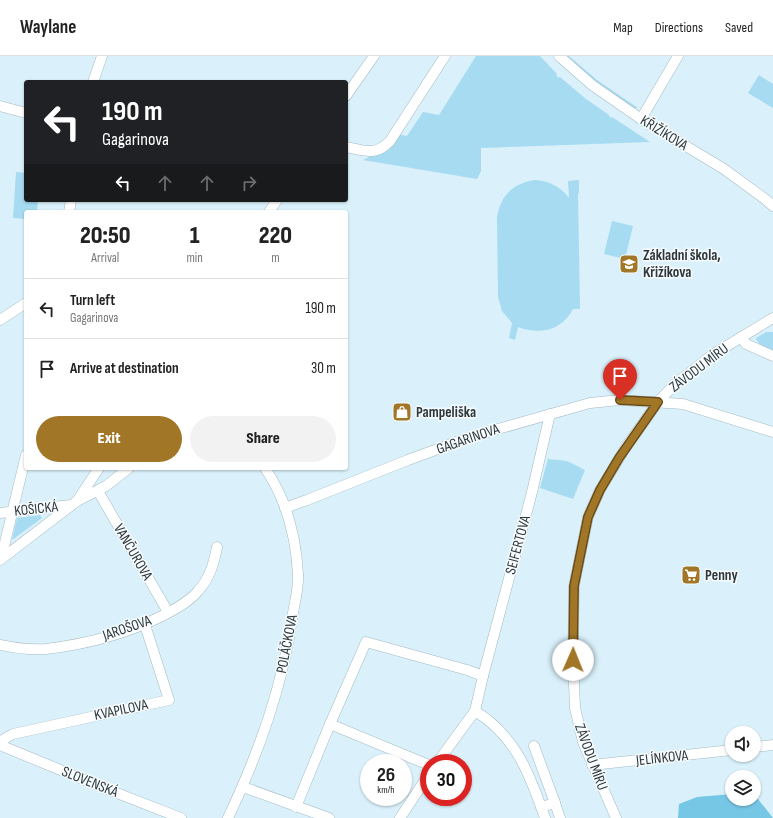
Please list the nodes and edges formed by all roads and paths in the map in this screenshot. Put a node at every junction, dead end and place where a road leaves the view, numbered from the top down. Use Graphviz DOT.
graph roads {
  1 [pos="102,56"];
  2 [pos="374,56"];
  3 [pos="445,56"];
  4 [pos="559,56"];
  5 [pos="678,56"];
  6 [pos="94,80"];
  7 [pos="348,93"];
  8 [pos="0,106"];
  9 [pos="24,112"];
  10 [pos="642,119"];
  11 [pos="348,147"];
  12 [pos="773,206"];
  13 [pos="24,304"];
  14 [pos="773,318"];
  15 [pos="0,320"];
  16 [pos="741,337"];
  17 [pos="773,356"];
  18 [pos="658,402"];
  19 [pos="550,414"];
  20 [pos="773,432"];
  21 [pos="24,464"];
  22 [pos="99,470"];
  23 [pos="126,470"];
  24 [pos="266,470"];
  25 [pos="98,491"];
  26 [pos="74,503"];
  27 [pos="285,508"];
  28 [pos="13,512"];
  29 [pos="0,513"];
  30 [pos="218,547"];
  31 [pos="0,560"];
  32 [pos="168,612"];
  33 [pos="145,625"];
  34 [pos="0,645"];
  35 [pos="483,676"];
  36 [pos="475,711"];
  37 [pos="330,724"];
  38 [pos="0,745"];
  39 [pos="773,745"];
  40 [pos="534,746"];
  41 [pos="761,746"];
  42 [pos="725,751"];
  43 [pos="444,754"];
  44 [pos="420,761"];
  45 [pos="592,765"];
  46 [pos="243,788"];
  47 [pos="420,788"];
  48 [pos="555,803"];
  49 [pos="296,807"];
  50 [pos="541,807"];
  51 [pos="181,818"];
  52 [pos="228,818"];
  53 [pos="328,818"];
  54 [pos="400,818"];
  55 [pos="545,818"];
  56 [pos="560,818"];
  57 [pos="616,818"];
  1 -- 6 [label="street"];
  2 -- 7 [label="street"];
  3 -- 11 [label="street"];
  4 -- 10 [label="street, KŘIŽÍKOVA"];
  5 -- 10 [label="street"];
  8 -- 9 [label="street"];
  10 -- 12 [label="street, KŘIŽÍKOVA"];
  13 -- 15 [label="street"];
  14 -- 16 [label="street, ZÁVODU MÍRU"];
  16 -- 17 [label="street"];
  16 -- 18 [label="street, ZÁVODU MÍRU"];
  18 -- 19 [label="street, GAGARINOVA"];
  18 -- 20 [label="street, GAGARINOVA"];
  18 -- 45 [label="street, ZÁVODU MÍRU"];
  19 -- 27 [label="street, GAGARINOVA"];
  19 -- 35 [label="street, SEIFERTOVA"];
  21 -- 28 [label="street"];
  22 -- 26 [label="street"];
  23 -- 25 [label="street"];
  24 -- 27 [label="street, POLÁČKOVA"];
  25 -- 26 [label="street"];
  25 -- 32 [label="street, VANČUROVA"];
  26 -- 28 [label="street, KOŠICKÁ"];
  26 -- 31 [label="street"];
  27 -- 46 [label="street, POLÁČKOVA"];
  28 -- 29 [label="street, KOŠICKÁ"];
  28 -- 31 [label="street"];
  30 -- 32 [label="street, JAROŠOVA"];
  32 -- 33 [label="street, JAROŠOVA"];
  33 -- 34 [label="street, JAROŠOVA"];
  33 -- 38 [label="street, KVAPILOVA"];
  35 -- 36 [label="street, SEIFERTOVA"];
  35 -- 37 [label="street"];
  36 -- 43 [label="street, SEIFERTOVA"];
  36 -- 50 [label="street"];
  37 -- 44 [label="street"];
  37 -- 49 [label="street"];
  38 -- 51 [label="street, SLOVENSKÁ"];
  39 -- 41 [label="street"];
  40 -- 48 [label="street"];
  42 -- 45 [label="street, JELÍNKOVA"];
  45 -- 57 [label="street, ZÁVODU MÍRU"];
  46 -- 49 [label="street"];
  46 -- 52 [label="street, POLÁČKOVA"];
  47 -- 54 [label="street"];
  48 -- 50 [label="street"];
  48 -- 56 [label="street"];
  49 -- 53 [label="street"];
  50 -- 55 [label="street"];
}
